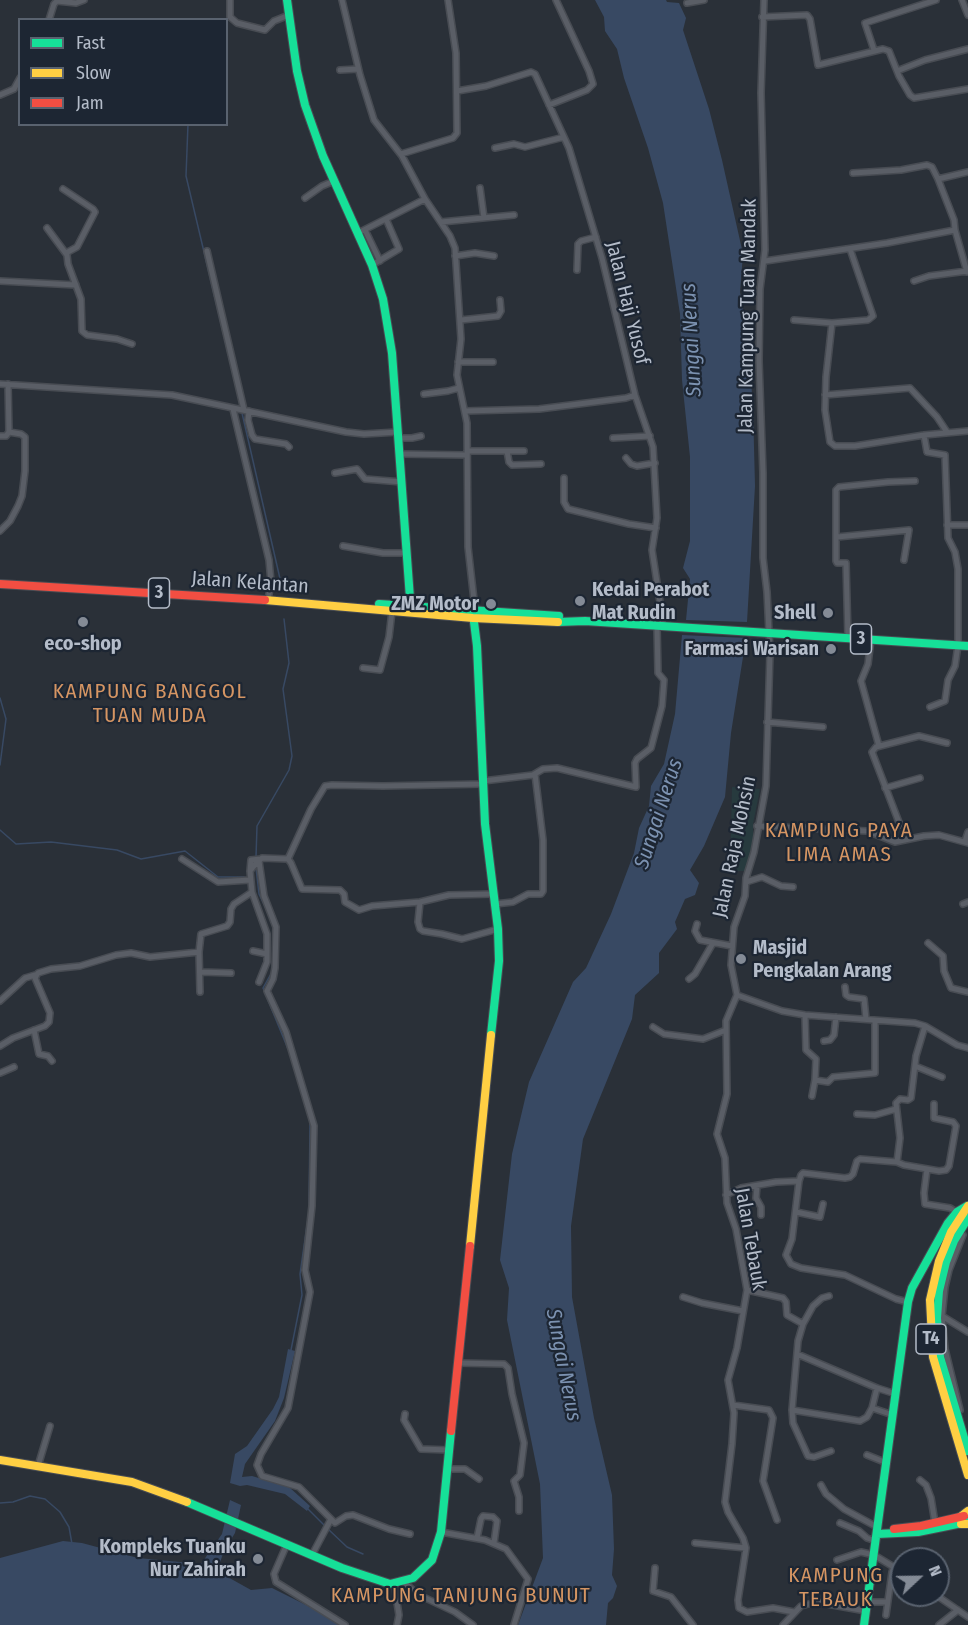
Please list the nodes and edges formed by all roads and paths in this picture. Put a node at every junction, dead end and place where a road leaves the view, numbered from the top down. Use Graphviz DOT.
graph roads {
  1 [pos="84,0"];
  2 [pos="230,0"];
  3 [pos="287,0"];
  4 [pos="342,0"];
  5 [pos="448,0"];
  6 [pos="556,0"];
  7 [pos="704,0"];
  8 [pos="764,0"];
  9 [pos="936,0"];
  10 [pos="962,0"];
  11 [pos="687,3"];
  12 [pos="289,15"];
  13 [pos="968,15"];
  14 [pos="762,17"];
  15 [pos="49,18"];
  16 [pos="968,49"];
  17 [pos="874,50"];
  18 [pos="358,69"];
  19 [pos="340,70"];
  20 [pos="897,71"];
  21 [pos="18,82"];
  22 [pos="968,89"];
  23 [pos="457,91"];
  24 [pos="0,95"];
  25 [pos="549,105"];
  26 [pos="564,137"];
  27 [pos="495,148"];
  28 [pos="400,154"];
  29 [pos="968,172"];
  30 [pos="853,173"];
  31 [pos="938,179"];
  32 [pos="334,181"];
  33 [pos="480,188"];
  34 [pos="63,189"];
  35 [pos="305,198"];
  36 [pos="426,199"];
  37 [pos="514,215"];
  38 [pos="484,218"];
  39 [pos="386,219"];
  40 [pos="441,222"];
  41 [pos="47,228"];
  42 [pos="955,230"];
  43 [pos="361,232"];
  44 [pos="596,237"];
  45 [pos="850,249"];
  46 [pos="207,251"];
  47 [pos="66,253"];
  48 [pos="455,256"];
  49 [pos="494,256"];
  50 [pos="765,261"];
  51 [pos="376,263"];
  52 [pos="577,270"];
  53 [pos="967,272"];
  54 [pos="0,281"];
  55 [pos="914,281"];
  56 [pos="76,285"];
  57 [pos="500,300"];
  58 [pos="461,320"];
  59 [pos="794,320"];
  60 [pos="832,323"];
  61 [pos="132,344"];
  62 [pos="458,362"];
  63 [pos="493,362"];
  64 [pos="0,384"];
  65 [pos="8,384"];
  66 [pos="459,388"];
  67 [pos="424,394"];
  68 [pos="635,395"];
  69 [pos="825,395"];
  70 [pos="241,410"];
  71 [pos="465,411"];
  72 [pos="968,431"];
  73 [pos="9,432"];
  74 [pos="947,432"];
  75 [pos="399,435"];
  76 [pos="924,435"];
  77 [pos="0,436"];
  78 [pos="422,436"];
  79 [pos="650,436"];
  80 [pos="613,438"];
  81 [pos="289,447"];
  82 [pos="507,451"];
  83 [pos="524,451"];
  84 [pos="467,453"];
  85 [pos="400,454"];
  86 [pos="627,458"];
  87 [pos="655,463"];
  88 [pos="541,464"];
  89 [pos="335,473"];
  90 [pos="564,478"];
  91 [pos="402,482"];
  92 [pos="915,482"];
  93 [pos="947,525"];
  94 [pos="968,525"];
  95 [pos="656,528"];
  96 [pos="0,531"];
  97 [pos="837,537"];
  98 [pos="343,546"];
  99 [pos="407,553"];
  100 [pos="904,560"];
  101 [pos="0,584"];
  102 [pos="268,600"];
  103 [pos="318,603"];
  104 [pos="411,609"];
  105 [pos="392,611"];
  106 [pos="476,615"];
  107 [pos="659,626"];
  108 [pos="768,633"];
  109 [pos="848,638"];
  110 [pos="871,639"];
  111 [pos="958,645"];
  112 [pos="968,646"];
  113 [pos="363,668"];
  114 [pos="930,707"];
  115 [pos="767,722"];
  116 [pos="823,727"];
  117 [pos="947,743"];
  118 [pos="879,746"];
  119 [pos="536,774"];
  120 [pos="920,778"];
  121 [pos="483,782"];
  122 [pos="885,788"];
  123 [pos="900,825"];
  124 [pos="757,826"];
  125 [pos="968,832"];
  126 [pos="966,842"];
  127 [pos="182,859"];
  128 [pos="288,859"];
  129 [pos="256,863"];
  130 [pos="250,880"];
  131 [pos="746,882"];
  132 [pos="793,887"];
  133 [pos="252,892"];
  134 [pos="493,894"];
  135 [pos="420,902"];
  136 [pos="495,904"];
  137 [pos="697,924"];
  138 [pos="498,929"];
  139 [pos="713,943"];
  140 [pos="928,943"];
  141 [pos="732,946"];
  142 [pos="254,951"];
  143 [pos="200,952"];
  144 [pos="267,954"];
  145 [pos="201,972"];
  146 [pos="231,973"];
  147 [pos="36,975"];
  148 [pos="689,979"];
  149 [pos="259,982"];
  150 [pos="845,987"];
  151 [pos="200,992"];
  152 [pos="968,992"];
  153 [pos="737,994"];
  154 [pos="0,1000"];
  155 [pos="805,1015"];
  156 [pos="836,1017"];
  157 [pos="866,1019"];
  158 [pos="875,1021"];
  159 [pos="926,1026"];
  160 [pos="653,1027"];
  161 [pos="34,1030"];
  162 [pos="726,1030"];
  163 [pos="825,1041"];
  164 [pos="0,1046"];
  165 [pos="968,1048"];
  166 [pos="52,1061"];
  167 [pos="915,1066"];
  168 [pos="14,1067"];
  169 [pos="0,1073"];
  170 [pos="942,1077"];
  171 [pos="815,1080"];
  172 [pos="812,1096"];
  173 [pos="934,1104"];
  174 [pos="896,1109"];
  175 [pos="857,1114"];
  176 [pos="897,1162"];
  177 [pos="927,1169"];
  178 [pos="800,1181"];
  179 [pos="757,1186"];
  180 [pos="726,1195"];
  181 [pos="823,1204"];
  182 [pos="968,1206"];
  183 [pos="796,1212"];
  184 [pos="762,1215"];
  185 [pos="962,1215"];
  186 [pos="968,1226"];
  187 [pos="747,1290"];
  188 [pos="683,1296"];
  189 [pos="829,1296"];
  190 [pos="908,1302"];
  191 [pos="743,1311"];
  192 [pos="942,1316"];
  193 [pos="803,1324"];
  194 [pos="968,1332"];
  195 [pos="797,1354"];
  196 [pos="458,1363"];
  197 [pos="877,1388"];
  198 [pos="896,1394"];
  199 [pos="733,1405"];
  200 [pos="872,1408"];
  201 [pos="792,1410"];
  202 [pos="405,1414"];
  203 [pos="894,1415"];
  204 [pos="957,1416"];
  205 [pos="50,1426"];
  206 [pos="967,1447"];
  207 [pos="449,1450"];
  208 [pos="831,1451"];
  209 [pos="867,1455"];
  210 [pos="0,1460"];
  211 [pos="887,1463"];
  212 [pos="38,1466"];
  213 [pos="447,1469"];
  214 [pos="968,1475"];
  215 [pos="479,1479"];
  216 [pos="920,1480"];
  217 [pos="821,1485"];
  218 [pos="519,1511"];
  219 [pos="968,1513"];
  220 [pos="879,1518"];
  221 [pos="777,1520"];
  222 [pos="329,1521"];
  223 [pos="964,1522"];
  224 [pos="840,1523"];
  225 [pos="935,1523"];
  226 [pos="441,1532"];
  227 [pos="890,1532"];
  228 [pos="410,1533"];
  229 [pos="876,1536"];
  230 [pos="477,1539"];
  231 [pos="494,1543"];
  232 [pos="695,1543"];
  233 [pos="287,1544"];
  234 [pos="746,1548"];
  235 [pos="312,1554"];
  236 [pos="874,1555"];
  237 [pos="837,1560"];
  238 [pos="890,1565"];
  239 [pos="655,1568"];
  240 [pos="404,1582"];
  241 [pos="394,1584"];
  242 [pos="890,1587"];
  243 [pos="887,1602"];
  244 [pos="950,1605"];
  245 [pos="867,1606"];
  246 [pos="958,1610"];
  247 [pos="794,1612"];
  248 [pos="886,1615"];
  249 [pos="968,1617"];
  250 [pos="345,1625"];
  251 [pos="397,1625"];
  252 [pos="474,1625"];
  253 [pos="514,1625"];
  254 [pos="693,1625"];
  255 [pos="783,1625"];
  256 [pos="864,1625"];
  257 [pos="939,1625"];
  1 -- 15 [label="street"];
  2 -- 12 [label="street"];
  3 -- 12 [label="main road"];
  4 -- 18 [label="street"];
  5 -- 23 [label="street"];
  6 -- 25 [label="street"];
  7 -- 11 [label="street"];
  8 -- 14 [label="street, Jalan Kampung Tuan Mandak"];
  9 -- 17 [label="street"];
  10 -- 13 [label="street"];
  12 -- 32 [label="main road"];
  14 -- 17 [label="street"];
  14 -- 50 [label="street, Jalan Kampung Tuan Mandak"];
  16 -- 20 [label="street"];
  17 -- 20 [label="street"];
  18 -- 19 [label="street"];
  18 -- 28 [label="street"];
  20 -- 22 [label="street"];
  21 -- 24 [label="street"];
  23 -- 25 [label="street, Jalan Haji Yusof"];
  23 -- 28 [label="street"];
  25 -- 26 [label="street, Jalan Haji Yusof"];
  26 -- 27 [label="street"];
  26 -- 44 [label="street, Jalan Haji Yusof"];
  28 -- 36 [label="street"];
  29 -- 31 [label="street"];
  30 -- 31 [label="street"];
  31 -- 42 [label="street"];
  32 -- 35 [label="street"];
  32 -- 43 [label="main road"];
  33 -- 38 [label="street"];
  34 -- 47 [label="street"];
  36 -- 39 [label="street"];
  36 -- 40 [label="street"];
  37 -- 38 [label="street"];
  38 -- 40 [label="street"];
  39 -- 43 [label="street"];
  39 -- 51 [label="street"];
  40 -- 48 [label="street"];
  41 -- 47 [label="street"];
  42 -- 45 [label="street"];
  42 -- 53 [label="street"];
  43 -- 51 [label="main road"];
  44 -- 52 [label="street"];
  44 -- 68 [label="street, Jalan Haji Yusof"];
  45 -- 50 [label="street"];
  45 -- 60 [label="street"];
  46 -- 70 [label="street"];
  47 -- 56 [label="street"];
  48 -- 49 [label="street"];
  48 -- 58 [label="street"];
  50 -- 108 [label="street, Jalan Kampung Tuan Mandak"];
  51 -- 75 [label="main road"];
  53 -- 55 [label="street"];
  54 -- 56 [label="street"];
  56 -- 61 [label="street"];
  57 -- 58 [label="street"];
  58 -- 62 [label="street"];
  59 -- 60 [label="street"];
  60 -- 69 [label="street"];
  62 -- 63 [label="street"];
  62 -- 66 [label="street"];
  64 -- 65 [label="street"];
  65 -- 70 [label="street"];
  65 -- 73 [label="street"];
  66 -- 67 [label="street"];
  66 -- 71 [label="street"];
  68 -- 71 [label="street"];
  68 -- 79 [label="street, Jalan Haji Yusof"];
  69 -- 74 [label="street"];
  69 -- 76 [label="street"];
  70 -- 75 [label="street"];
  70 -- 81 [label="street"];
  70 -- 102 [label="street"];
  71 -- 84 [label="street"];
  72 -- 74 [label="street"];
  73 -- 77 [label="street"];
  73 -- 96 [label="street"];
  74 -- 76 [label="street"];
  75 -- 78 [label="street"];
  75 -- 85 [label="main road"];
  76 -- 93 [label="street"];
  79 -- 80 [label="street"];
  79 -- 87 [label="street, Jalan Haji Yusof"];
  82 -- 83 [label="street"];
  82 -- 84 [label="street"];
  82 -- 88 [label="street"];
  84 -- 85 [label="street"];
  84 -- 106 [label="street"];
  85 -- 91 [label="main road"];
  86 -- 87 [label="street"];
  87 -- 95 [label="street, Jalan Haji Yusof"];
  89 -- 91 [label="street"];
  90 -- 95 [label="street"];
  91 -- 99 [label="main road"];
  92 -- 97 [label="street"];
  93 -- 94 [label="street"];
  93 -- 111 [label="street"];
  95 -- 107 [label="street, Jalan Haji Yusof"];
  97 -- 100 [label="street"];
  97 -- 109 [label="street"];
  98 -- 99 [label="street"];
  99 -- 104 [label="main road"];
  101 -- 102 [label="main road, Jalan Kelantan / 3"];
  102 -- 103 [label="main road, Jalan Kelantan / 3"];
  103 -- 104 [label="main road, Jalan Kelantan / 3"];
  103 -- 105 [label="main road, Jalan Kelantan / 3"];
  104 -- 105 [label="main road, Jalan Kelantan / 3"];
  104 -- 106 [label="main road, Jalan Kelantan / 3"];
  105 -- 113 [label="street"];
  106 -- 107 [label="main road, Jalan Kelantan / 3"];
  106 -- 121 [label="main road"];
  107 -- 108 [label="main road, Jalan Kelantan / 3"];
  107 -- 119 [label="street, Jalan Haji Yusof"];
  108 -- 109 [label="main road, 3"];
  108 -- 115 [label="street, Jalan Raja Mohsin"];
  109 -- 110 [label="main road, 3"];
  110 -- 111 [label="main road, 3"];
  110 -- 118 [label="street"];
  111 -- 112 [label="main road, 3"];
  111 -- 114 [label="street"];
  115 -- 116 [label="street"];
  115 -- 124 [label="street, Jalan Raja Mohsin"];
  117 -- 118 [label="street"];
  118 -- 122 [label="street"];
  119 -- 121 [label="street"];
  119 -- 136 [label="street"];
  120 -- 122 [label="street"];
  121 -- 128 [label="street"];
  121 -- 134 [label="main road"];
  122 -- 123 [label="street"];
  124 -- 126 [label="street"];
  124 -- 131 [label="street, Jalan Raja Mohsin"];
  125 -- 126 [label="street"];
  127 -- 130 [label="street"];
  128 -- 129 [label="street"];
  128 -- 135 [label="street"];
  129 -- 130 [label="street"];
  129 -- 222 [label="street"];
  130 -- 133 [label="street"];
  131 -- 132 [label="street"];
  131 -- 141 [label="street, Jalan Raja Mohsin"];
  133 -- 143 [label="street"];
  133 -- 144 [label="street"];
  134 -- 135 [label="street"];
  134 -- 136 [label="main road"];
  135 -- 138 [label="street"];
  136 -- 138 [label="main road"];
  137 -- 139 [label="street"];
  138 -- 196 [label="main road"];
  139 -- 141 [label="street"];
  139 -- 148 [label="street"];
  140 -- 152 [label="street"];
  141 -- 153 [label="street, Jalan Raja Mohsin"];
  142 -- 144 [label="street"];
  143 -- 145 [label="street"];
  143 -- 147 [label="street"];
  144 -- 149 [label="street"];
  145 -- 146 [label="street"];
  145 -- 151 [label="street"];
  147 -- 154 [label="street"];
  147 -- 161 [label="street"];
  150 -- 157 [label="street"];
  153 -- 155 [label="street"];
  153 -- 162 [label="street, Jalan Tebauk"];
  155 -- 156 [label="street"];
  155 -- 171 [label="street"];
  156 -- 157 [label="street"];
  156 -- 163 [label="street"];
  157 -- 158 [label="street"];
  158 -- 159 [label="street"];
  158 -- 171 [label="street"];
  159 -- 165 [label="street"];
  159 -- 167 [label="street"];
  160 -- 162 [label="street"];
  161 -- 164 [label="street"];
  161 -- 166 [label="street"];
  162 -- 180 [label="street, Jalan Tebauk"];
  167 -- 170 [label="street"];
  167 -- 174 [label="street"];
  168 -- 169 [label="street"];
  171 -- 172 [label="street"];
  173 -- 177 [label="street"];
  174 -- 175 [label="street"];
  174 -- 176 [label="street"];
  176 -- 177 [label="street"];
  176 -- 178 [label="street"];
  177 -- 185 [label="street"];
  178 -- 179 [label="street"];
  178 -- 183 [label="street"];
  179 -- 180 [label="street"];
  179 -- 184 [label="street"];
  180 -- 187 [label="street, Jalan Tebauk"];
  181 -- 183 [label="street"];
  182 -- 185 [label="main road, T4"];
  183 -- 190 [label="street"];
  185 -- 190 [label="main road"];
  185 -- 204 [label="main road, T4"];
  185 -- 214 [label="main road, T4"];
  186 -- 192 [label="street"];
  187 -- 191 [label="street, Jalan Tebauk"];
  187 -- 193 [label="street"];
  188 -- 191 [label="street"];
  189 -- 193 [label="street"];
  190 -- 198 [label="main road"];
  191 -- 199 [label="street, Jalan Tebauk"];
  192 -- 194 [label="street"];
  192 -- 204 [label="street"];
  193 -- 195 [label="street"];
  195 -- 197 [label="street"];
  195 -- 201 [label="street"];
  196 -- 207 [label="main road"];
  196 -- 218 [label="street"];
  197 -- 198 [label="street"];
  197 -- 200 [label="street"];
  198 -- 203 [label="main road"];
  199 -- 221 [label="street"];
  199 -- 234 [label="street, Jalan Tebauk"];
  200 -- 201 [label="street"];
  200 -- 203 [label="street"];
  201 -- 208 [label="street"];
  202 -- 207 [label="street"];
  203 -- 211 [label="main road"];
  204 -- 206 [label="main road, T4"];
  205 -- 212 [label="street"];
  207 -- 213 [label="main road"];
  209 -- 211 [label="street"];
  210 -- 212 [label="main road"];
  211 -- 220 [label="main road"];
  212 -- 233 [label="main road"];
  213 -- 215 [label="street"];
  213 -- 226 [label="main road"];
  216 -- 225 [label="street"];
  217 -- 229 [label="street"];
  219 -- 223 [label="main road"];
  220 -- 227 [label="main road"];
  220 -- 229 [label="main road"];
  222 -- 228 [label="street"];
  222 -- 235 [label="street"];
  223 -- 225 [label="main road"];
  223 -- 227 [label="main road"];
  224 -- 229 [label="street"];
  225 -- 227 [label="main road"];
  226 -- 230 [label="street"];
  226 -- 240 [label="main road"];
  227 -- 229 [label="main road"];
  227 -- 229 [label="main road"];
  229 -- 236 [label="main road"];
  230 -- 231 [label="street"];
  230 -- 231 [label="street"];
  231 -- 253 [label="street"];
  232 -- 234 [label="street"];
  233 -- 235 [label="main road"];
  233 -- 250 [label="street"];
  234 -- 247 [label="street"];
  235 -- 241 [label="main road"];
  236 -- 237 [label="street"];
  236 -- 238 [label="street"];
  236 -- 245 [label="main road"];
  239 -- 254 [label="street"];
  240 -- 241 [label="main road"];
  240 -- 252 [label="street"];
  241 -- 251 [label="street"];
  242 -- 243 [label="street"];
  243 -- 245 [label="street"];
  243 -- 248 [label="street"];
  244 -- 246 [label="street"];
  245 -- 247 [label="street"];
  245 -- 256 [label="main road"];
  246 -- 249 [label="street"];
  246 -- 257 [label="street"];
  247 -- 255 [label="street"];
}
